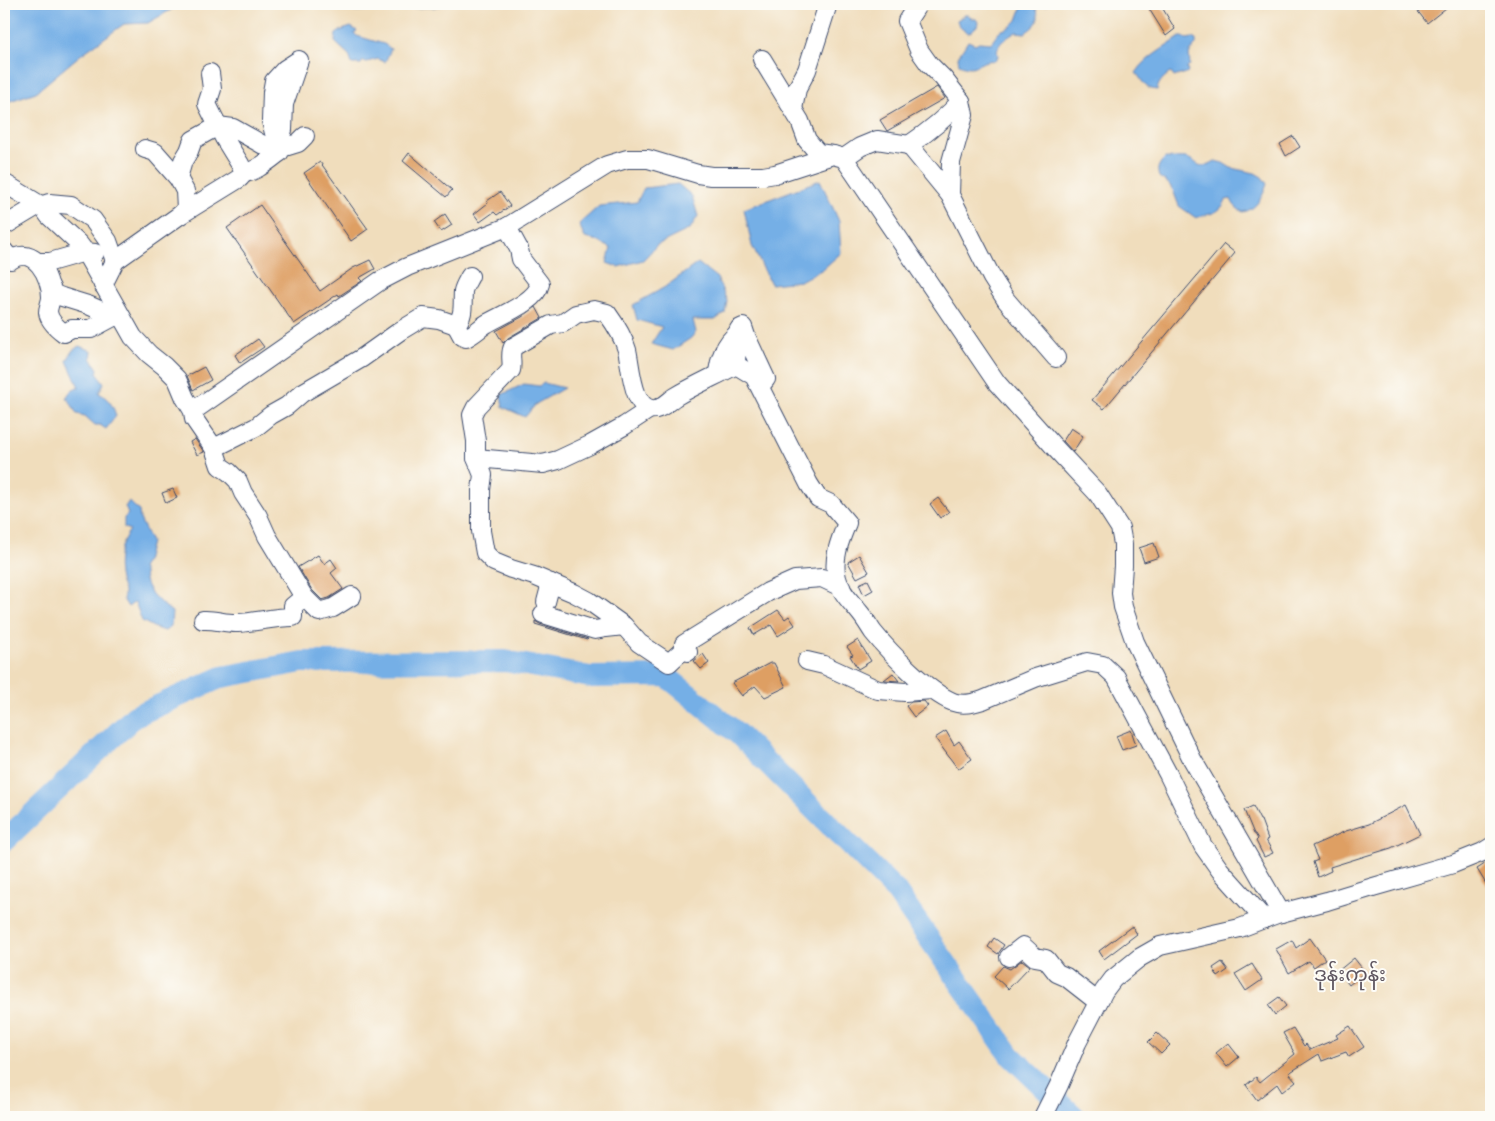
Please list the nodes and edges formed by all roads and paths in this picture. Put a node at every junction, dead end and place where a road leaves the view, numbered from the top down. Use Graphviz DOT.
graph roads {
  1 [pos="828,4"];
  2 [pos="918,4"];
  3 [pos="762,59"];
  4 [pos="210,73"];
  5 [pos="961,101"];
  6 [pos="793,110"];
  7 [pos="218,126"];
  8 [pos="304,136"];
  9 [pos="909,144"];
  10 [pos="278,145"];
  11 [pos="145,148"];
  12 [pos="839,157"];
  13 [pos="244,173"];
  14 [pos="178,178"];
  15 [pos="4,183"];
  16 [pos="950,194"];
  17 [pos="42,206"];
  18 [pos="180,215"];
  19 [pos="4,226"];
  20 [pos="507,227"];
  21 [pos="4,251"];
  22 [pos="85,252"];
  23 [pos="114,257"];
  24 [pos="38,262"];
  25 [pos="470,276"];
  26 [pos="103,285"];
  27 [pos="50,286"];
  28 [pos="120,314"];
  29 [pos="456,325"];
  30 [pos="737,334"];
  31 [pos="1056,358"];
  32 [pos="736,365"];
  33 [pos="718,374"];
  34 [pos="761,387"];
  35 [pos="650,409"];
  36 [pos="192,411"];
  37 [pos="475,437"];
  38 [pos="214,448"];
  39 [pos="476,458"];
  40 [pos="494,459"];
  41 [pos="551,583"];
  42 [pos="841,588"];
  43 [pos="352,596"];
  44 [pos="304,597"];
  45 [pos="203,620"];
  46 [pos="624,626"];
  47 [pos="807,661"];
  48 [pos="932,690"];
  49 [pos="1491,847"];
  50 [pos="1273,916"];
  51 [pos="1008,957"];
  52 [pos="1098,1002"];
  53 [pos="1043,1117"];
  1 -- 6 [label="street"];
  2 -- 5 [label="street"];
  3 -- 6 [label="street"];
  4 -- 7 [label="street"];
  5 -- 9 [label="street"];
  5 -- 16 [label="street"];
  6 -- 12 [label="street"];
  7 -- 10 [label="street"];
  7 -- 13 [label="street"];
  7 -- 14 [label="street"];
  8 -- 10 [label="street"];
  9 -- 12 [label="street"];
  9 -- 16 [label="street"];
  10 -- 13 [label="street"];
  11 -- 14 [label="street"];
  12 -- 20 [label="street"];
  12 -- 50 [label="street"];
  13 -- 18 [label="street"];
  14 -- 18 [label="street"];
  15 -- 17 [label="street"];
  16 -- 31 [label="street"];
  17 -- 19 [label="street"];
  17 -- 22 [label="street"];
  17 -- 23 [label="street"];
  18 -- 23 [label="street"];
  20 -- 29 [label="street"];
  20 -- 36 [label="street"];
  21 -- 24 [label="street"];
  22 -- 23 [label="street"];
  22 -- 24 [label="street"];
  22 -- 26 [label="street"];
  23 -- 26 [label="street"];
  24 -- 27 [label="street"];
  25 -- 29 [label="street"];
  26 -- 28 [label="street"];
  27 -- 28 [label="street"];
  27 -- 28 [label="street"];
  28 -- 36 [label="street"];
  29 -- 38 [label="street"];
  30 -- 32 [label="street"];
  30 -- 33 [label="street"];
  30 -- 34 [label="street"];
  32 -- 33 [label="street"];
  32 -- 34 [label="street"];
  33 -- 35 [label="street"];
  34 -- 42 [label="street"];
  35 -- 37 [label="street"];
  35 -- 40 [label="street"];
  36 -- 38 [label="street"];
  37 -- 39 [label="street"];
  37 -- 40 [label="street"];
  38 -- 44 [label="street"];
  39 -- 40 [label="street"];
  39 -- 41 [label="street"];
  41 -- 46 [label="street"];
  41 -- 46 [label="street"];
  42 -- 46 [label="street"];
  42 -- 48 [label="street"];
  43 -- 44 [label="street"];
  44 -- 45 [label="street"];
  47 -- 48 [label="street"];
  48 -- 50 [label="street"];
  49 -- 50 [label="street"];
  50 -- 52 [label="street"];
  51 -- 52 [label="street"];
  52 -- 53 [label="street"];
}
